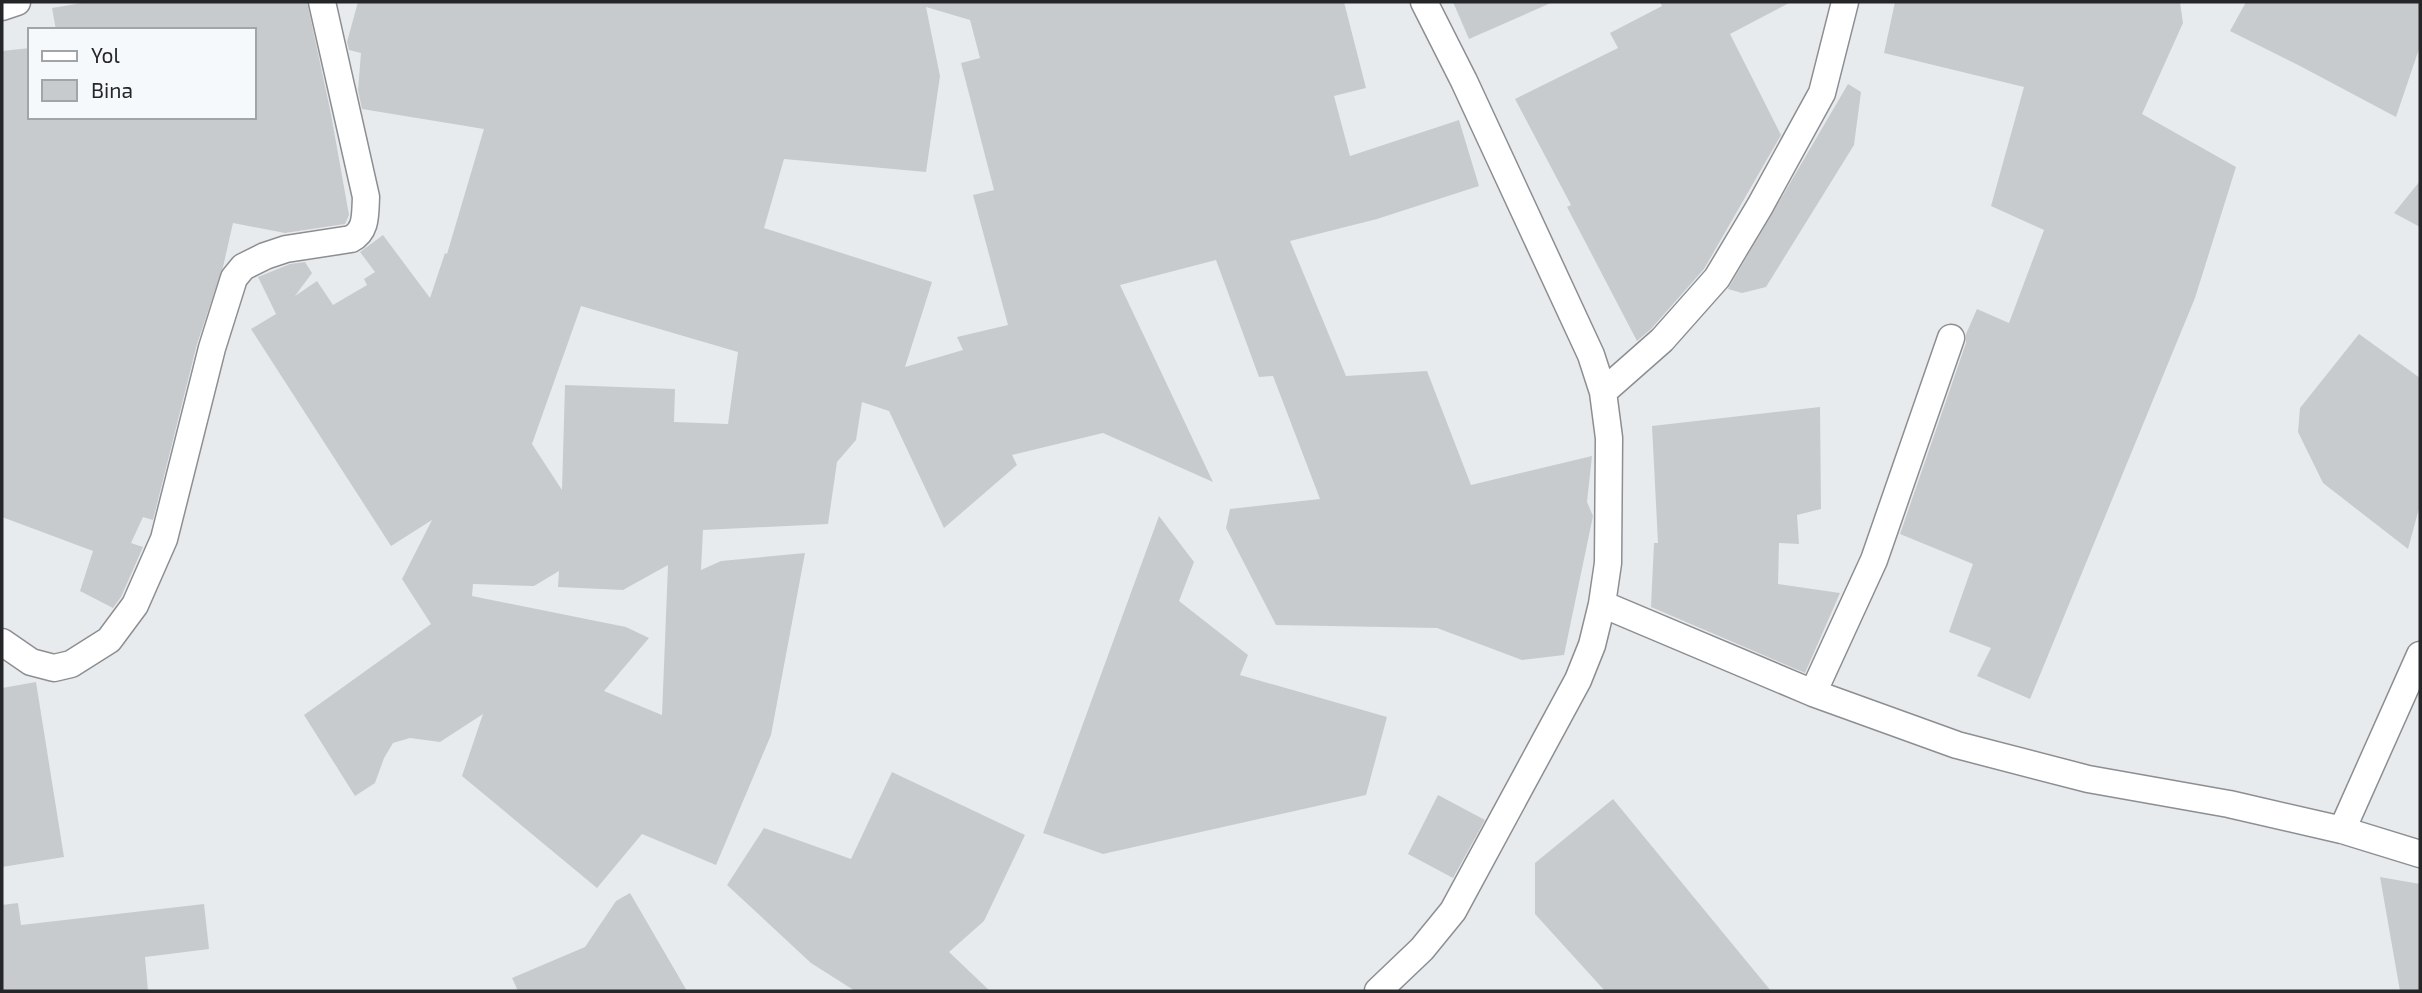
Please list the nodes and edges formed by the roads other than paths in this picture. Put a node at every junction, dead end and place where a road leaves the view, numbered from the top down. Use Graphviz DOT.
graph roads {
  1 [pos="17,2"];
  2 [pos="322,2"];
  3 [pos="1424,2"];
  4 [pos="1845,2"];
  5 [pos="2,7"];
  6 [pos="1951,338"];
  7 [pos="1603,392"];
  8 [pos="1602,604"];
  9 [pos="2,642"];
  10 [pos="2420,655"];
  11 [pos="1813,693"];
  12 [pos="2342,830"];
  13 [pos="2420,854"];
  14 [pos="1378,991"];
  1 -- 5 [label="street"];
  2 -- 9 [label="street"];
  3 -- 7 [label="street"];
  4 -- 7 [label="street"];
  6 -- 11 [label="street"];
  7 -- 8 [label="street"];
  8 -- 11 [label="street"];
  8 -- 14 [label="street"];
  10 -- 12 [label="street"];
  11 -- 12 [label="street"];
  12 -- 13 [label="street"];
}
